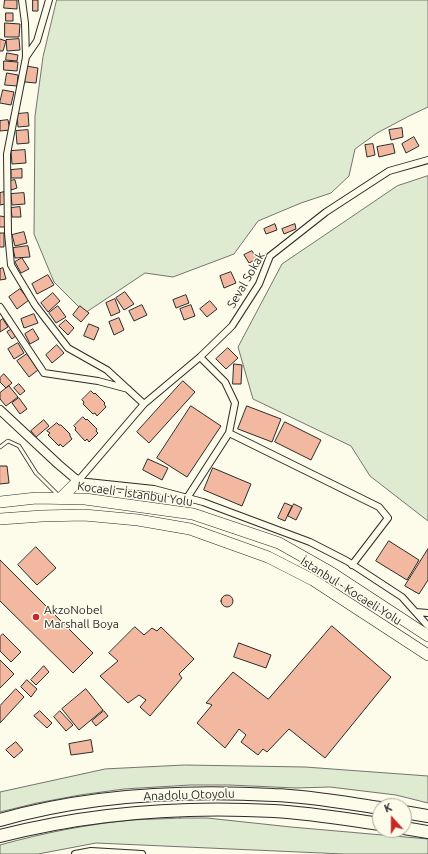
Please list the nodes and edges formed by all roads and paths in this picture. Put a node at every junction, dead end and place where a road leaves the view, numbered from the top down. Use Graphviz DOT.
graph roads {
  1 [pos="22,0"];
  2 [pos="49,0"];
  3 [pos="26,57"];
  4 [pos="428,160"];
  5 [pos="0,307"];
  6 [pos="200,357"];
  7 [pos="128,389"];
  8 [pos="144,404"];
  9 [pos="0,410"];
  10 [pos="228,432"];
  11 [pos="0,447"];
  12 [pos="78,481"];
  13 [pos="61,498"];
  14 [pos="187,498"];
  15 [pos="0,502"];
  16 [pos="0,519"];
  17 [pos="352,565"];
  18 [pos="416,612"];
  19 [pos="428,613"];
  20 [pos="428,626"];
  21 [pos="428,636"];
  22 [pos="428,655"];
  23 [pos="372,807"];
  24 [pos="412,813"];
  25 [pos="428,816"];
  26 [pos="0,820"];
  27 [pos="372,823"];
  28 [pos="412,829"];
  29 [pos="428,832"];
  30 [pos="0,836"];
  31 [pos="75,854"];
  32 [pos="142,854"];
  1 -- 3 [label="street"];
  2 -- 3 [label="street"];
  3 -- 7 [label="street"];
  4 -- 6 [label="street, Seval Sokak"];
  5 -- 7 [label="street"];
  6 -- 8 [label="street, Seval Sokak"];
  6 -- 10 [label="street"];
  7 -- 8 [label="street"];
  8 -- 12 [label="street, Seval Sokak"];
  9 -- 12 [label="street"];
  10 -- 14 [label="street"];
  10 -- 17 [label="street"];
  11 -- 13 [label="lane"];
  12 -- 13 [label="highway"];
  12 -- 14 [label="street"];
  13 -- 15 [label="highway, Kocaeli - İstanbul Yolu"];
  13 -- 21 [label="highway, Kocaeli - İstanbul Yolu"];
  14 -- 17 [label="street"];
  16 -- 22 [label="highway, İstanbul - Kocaeli Yolu"];
  17 -- 18 [label="street"];
  18 -- 19 [label="street"];
  18 -- 20 [label="street"];
  23 -- 26 [label="highway, Anadolu Otoyolu"];
  24 -- 25 [label="highway"];
  27 -- 30 [label="highway, Anadolu Otoyolu"];
  28 -- 29 [label="highway"];
  31 -- 32 [label="street"];
}
